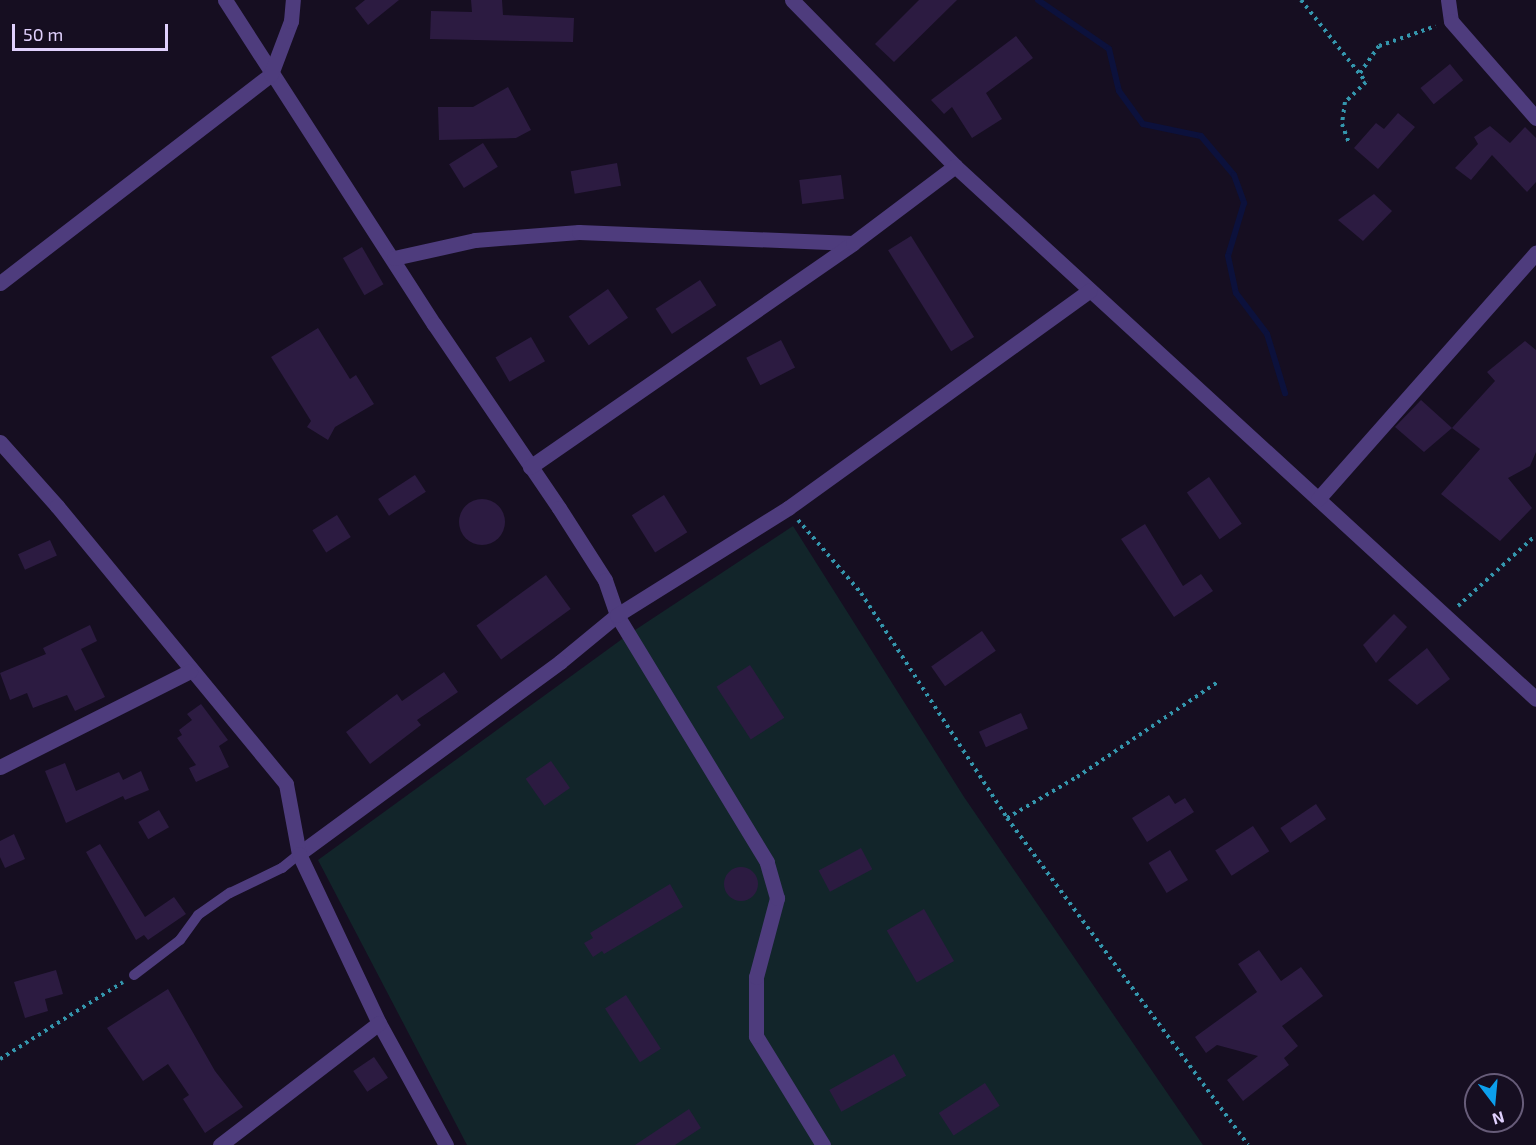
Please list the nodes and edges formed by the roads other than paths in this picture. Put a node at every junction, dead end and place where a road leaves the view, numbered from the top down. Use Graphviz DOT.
graph roads {
  1 [pos="225,0"];
  2 [pos="293,0"];
  3 [pos="792,0"];
  4 [pos="1448,0"];
  5 [pos="271,74"];
  6 [pos="1536,118"];
  7 [pos="956,166"];
  8 [pos="853,243"];
  9 [pos="1536,253"];
  10 [pos="394,258"];
  11 [pos="0,283"];
  12 [pos="1090,290"];
  13 [pos="0,442"];
  14 [pos="530,467"];
  15 [pos="1318,498"];
  16 [pos="617,615"];
  17 [pos="190,671"];
  18 [pos="1536,699"];
  19 [pos="0,767"];
  20 [pos="299,854"];
  21 [pos="134,975"];
  22 [pos="379,1023"];
  23 [pos="220,1145"];
  24 [pos="446,1145"];
  25 [pos="823,1145"];
  1 -- 5 [label="street"];
  2 -- 5 [label="street"];
  3 -- 7 [label="street"];
  4 -- 6 [label="street"];
  5 -- 10 [label="street"];
  5 -- 11 [label="street"];
  7 -- 8 [label="street"];
  7 -- 12 [label="street"];
  8 -- 10 [label="street"];
  8 -- 14 [label="street"];
  9 -- 15 [label="street"];
  10 -- 14 [label="street"];
  12 -- 15 [label="street"];
  12 -- 16 [label="street"];
  13 -- 17 [label="street"];
  14 -- 16 [label="street"];
  15 -- 18 [label="street"];
  16 -- 20 [label="street"];
  16 -- 25 [label="street"];
  17 -- 19 [label="street"];
  17 -- 20 [label="street"];
  20 -- 21 [label="lane"];
  20 -- 22 [label="street"];
  22 -- 23 [label="street"];
  22 -- 24 [label="street"];
}
